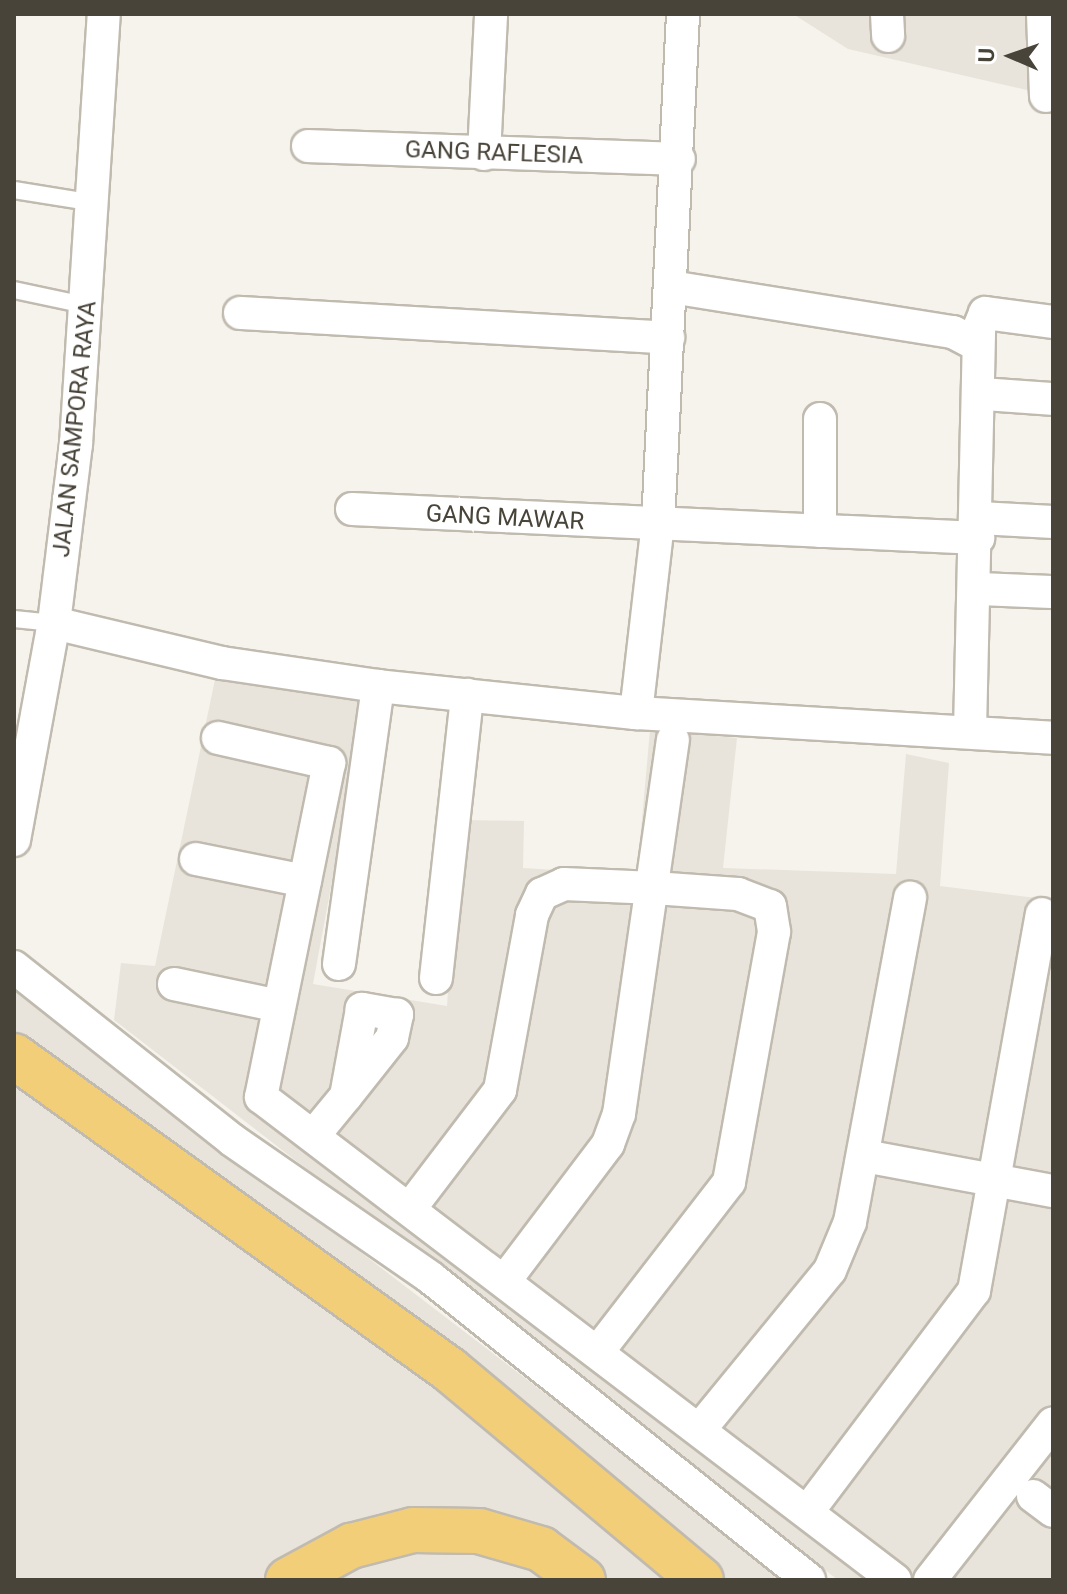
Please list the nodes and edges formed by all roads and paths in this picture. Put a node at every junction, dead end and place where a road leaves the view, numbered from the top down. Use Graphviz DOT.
graph roads {
  1 [pos="104,14"];
  2 [pos="491,14"];
  3 [pos="683,14"];
  4 [pos="1043,14"];
  5 [pos="1046,96"];
  6 [pos="308,146"];
  7 [pos="484,154"];
  8 [pos="679,159"];
  9 [pos="14,190"];
  10 [pos="94,203"];
  11 [pos="671,287"];
  12 [pos="14,290"];
  13 [pos="89,306"];
  14 [pos="240,313"];
  15 [pos="1053,322"];
  16 [pos="668,338"];
  17 [pos="977,345"];
  18 [pos="983,394"];
  19 [pos="1053,399"];
  20 [pos="820,419"];
  21 [pos="352,509"];
  22 [pos="1053,522"];
  23 [pos="658,524"];
  24 [pos="979,528"];
  25 [pos="820,531"];
  26 [pos="978,589"];
  27 [pos="1053,592"];
  28 [pos="14,619"];
  29 [pos="54,623"];
  30 [pos="378,686"];
  31 [pos="467,695"];
  32 [pos="636,713"];
  33 [pos="970,731"];
  34 [pos="218,738"];
  35 [pos="1053,738"];
  36 [pos="673,740"];
  37 [pos="14,840"];
  38 [pos="196,859"];
  39 [pos="305,881"];
  40 [pos="654,888"];
  41 [pos="910,897"];
  42 [pos="1042,914"];
  43 [pos="339,964"];
  44 [pos="14,967"];
  45 [pos="436,978"];
  46 [pos="174,984"];
  47 [pos="279,1006"];
  48 [pos="14,1056"];
  49 [pos="346,1096"];
  50 [pos="314,1135"];
  51 [pos="864,1156"];
  52 [pos="995,1180"];
  53 [pos="1053,1191"];
  54 [pos="411,1207"];
  55 [pos="506,1279"];
  56 [pos="599,1350"];
  57 [pos="1053,1423"];
  58 [pos="700,1429"];
  59 [pos="808,1511"];
  60 [pos="618,1513"];
  61 [pos="288,1580"];
  62 [pos="583,1580"];
  63 [pos="684,1580"];
  64 [pos="701,1580"];
  65 [pos="809,1580"];
  66 [pos="895,1580"];
  67 [pos="930,1580"];
  1 -- 10 [label="street, JALAN SAMPORA RAYA"];
  2 -- 7 [label="street"];
  3 -- 8 [label="street"];
  4 -- 5 [label="street"];
  6 -- 7 [label="street, GANG RAFLESIA"];
  7 -- 8 [label="street, GANG RAFLESIA"];
  8 -- 11 [label="street"];
  9 -- 10 [label="lane"];
  10 -- 13 [label="street, JALAN SAMPORA RAYA"];
  11 -- 16 [label="street"];
  11 -- 17 [label="street"];
  12 -- 13 [label="lane"];
  13 -- 29 [label="street, JALAN SAMPORA RAYA"];
  14 -- 16 [label="street"];
  15 -- 17 [label="street"];
  16 -- 23 [label="street"];
  17 -- 18 [label="street"];
  18 -- 19 [label="street"];
  18 -- 24 [label="street"];
  20 -- 25 [label="street"];
  21 -- 23 [label="street, GANG MAWAR"];
  22 -- 24 [label="street, GANG MAWAR"];
  23 -- 25 [label="street, GANG MAWAR"];
  23 -- 32 [label="street"];
  24 -- 25 [label="street, GANG MAWAR"];
  24 -- 26 [label="street"];
  26 -- 27 [label="street"];
  26 -- 33 [label="street"];
  28 -- 29 [label="lane"];
  29 -- 30 [label="street"];
  29 -- 37 [label="street, JALAN SAMPORA RAYA"];
  30 -- 31 [label="street"];
  30 -- 43 [label="street"];
  31 -- 32 [label="street"];
  31 -- 45 [label="street"];
  32 -- 33 [label="street"];
  33 -- 35 [label="street"];
  34 -- 39 [label="street"];
  36 -- 40 [label="street"];
  38 -- 39 [label="street"];
  39 -- 47 [label="street"];
  40 -- 54 [label="street"];
  40 -- 55 [label="street"];
  40 -- 56 [label="street"];
  41 -- 51 [label="street"];
  42 -- 52 [label="street"];
  44 -- 65 [label="street"];
  46 -- 47 [label="street"];
  47 -- 50 [label="street"];
  48 -- 60 [label="highway"];
  49 -- 50 [label="street"];
  50 -- 54 [label="street"];
  51 -- 52 [label="street"];
  51 -- 58 [label="street"];
  52 -- 53 [label="street"];
  52 -- 59 [label="street"];
  54 -- 55 [label="street"];
  55 -- 56 [label="street"];
  56 -- 58 [label="street"];
  57 -- 67 [label="street"];
  58 -- 59 [label="street"];
  59 -- 66 [label="street"];
  60 -- 63 [label="highway"];
  60 -- 64 [label="highway"];
  61 -- 62 [label="highway"];
}
